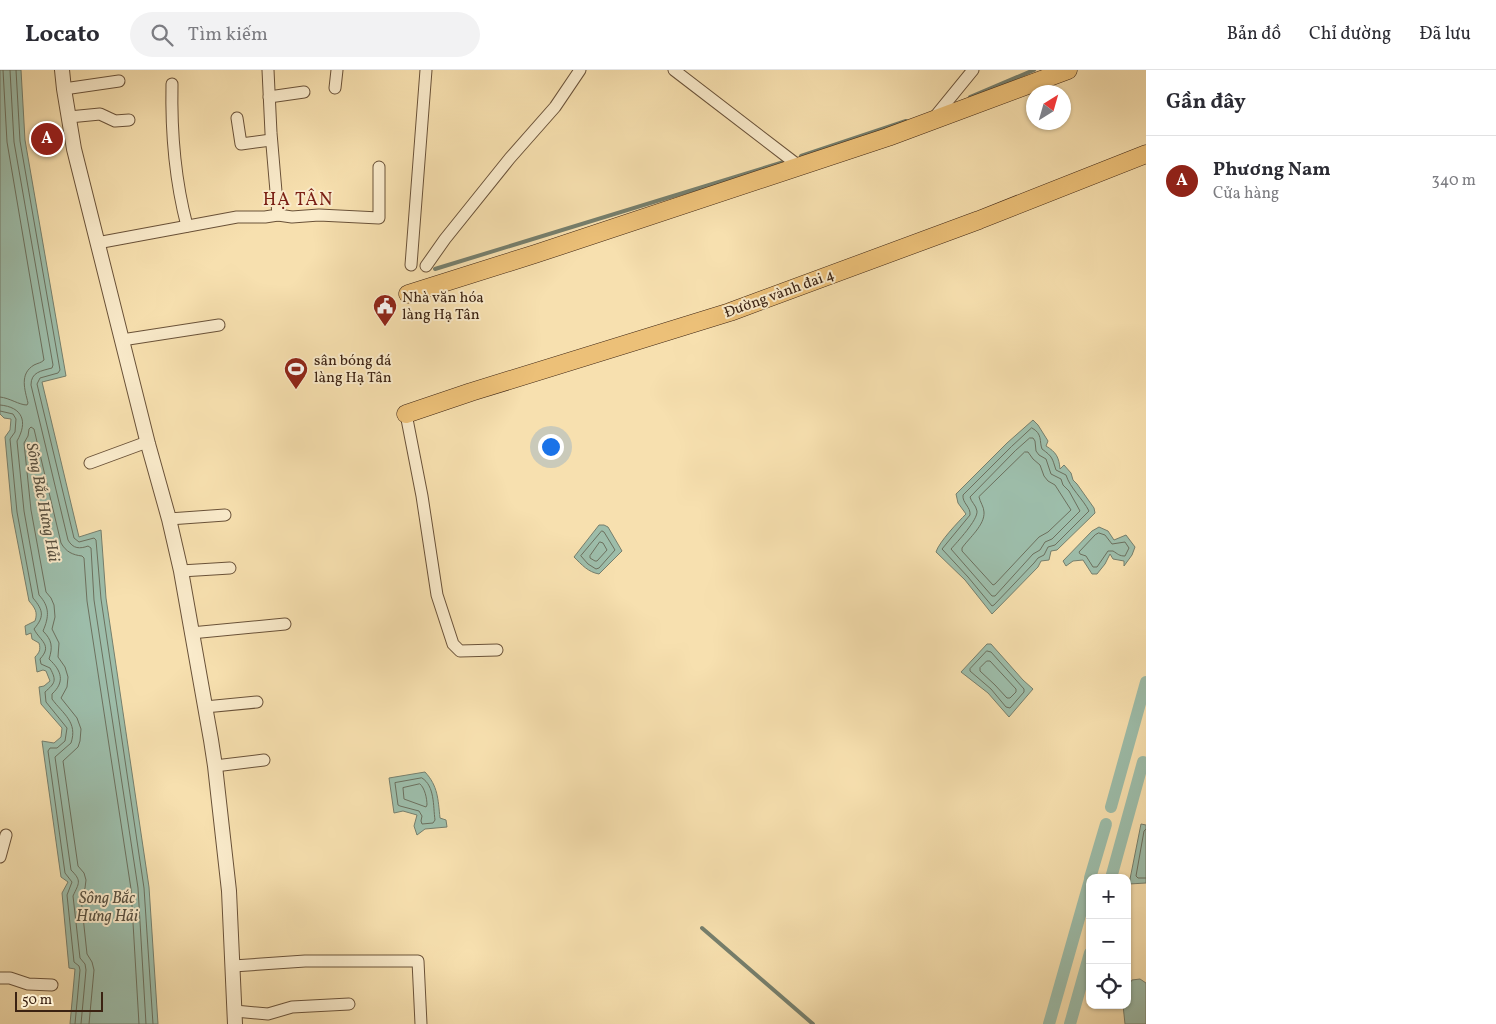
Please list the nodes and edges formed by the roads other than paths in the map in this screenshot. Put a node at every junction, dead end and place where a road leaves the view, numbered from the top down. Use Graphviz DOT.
graph roads {
  1 [pos="62,70"];
  2 [pos="268,70"];
  3 [pos="337,70"];
  4 [pos="426,70"];
  5 [pos="580,70"];
  6 [pos="674,70"];
  7 [pos="973,70"];
  8 [pos="1068,70"];
  9 [pos="120,81"];
  10 [pos="172,84"];
  11 [pos="335,88"];
  12 [pos="64,89"];
  13 [pos="304,92"];
  14 [pos="269,97"];
  15 [pos="69,117"];
  16 [pos="237,118"];
  17 [pos="129,120"];
  18 [pos="931,121"];
  19 [pos="271,140"];
  20 [pos="1146,154"];
  21 [pos="799,166"];
  22 [pos="379,167"];
  23 [pos="278,215"];
  24 [pos="187,226"];
  25 [pos="97,243"];
  26 [pos="411,265"];
  27 [pos="426,266"];
  28 [pos="408,294"];
  29 [pos="219,325"];
  30 [pos="122,340"];
  31 [pos="406,414"];
  32 [pos="147,442"];
  33 [pos="90,463"];
  34 [pos="225,515"];
  35 [pos="169,519"];
  36 [pos="230,568"];
  37 [pos="181,571"];
  38 [pos="285,624"];
  39 [pos="191,633"];
  40 [pos="497,650"];
  41 [pos="256,702"];
  42 [pos="205,707"];
  43 [pos="264,760"];
  44 [pos="216,766"];
  45 [pos="6,835"];
  46 [pos="0,857"];
  47 [pos="233,966"];
  48 [pos="0,978"];
  49 [pos="52,985"];
  50 [pos="349,1004"];
  51 [pos="235,1018"];
  52 [pos="421,1024"];
  1 -- 12 [label="street"];
  2 -- 14 [label="street"];
  3 -- 11 [label="street"];
  4 -- 26 [label="street"];
  5 -- 27 [label="street"];
  6 -- 21 [label="street"];
  7 -- 18 [label="street"];
  8 -- 18 [label="main road"];
  9 -- 12 [label="street"];
  10 -- 24 [label="street"];
  12 -- 15 [label="street"];
  13 -- 14 [label="street"];
  14 -- 19 [label="street"];
  15 -- 17 [label="street"];
  15 -- 25 [label="street"];
  16 -- 19 [label="street"];
  18 -- 21 [label="main road"];
  19 -- 23 [label="street"];
  20 -- 31 [label="main road, Đường vành đai 4"];
  21 -- 28 [label="main road"];
  22 -- 23 [label="street"];
  23 -- 24 [label="street"];
  24 -- 25 [label="street"];
  25 -- 30 [label="street"];
  29 -- 30 [label="street"];
  30 -- 32 [label="street"];
  31 -- 40 [label="street"];
  32 -- 33 [label="street"];
  32 -- 35 [label="street"];
  34 -- 35 [label="street"];
  35 -- 37 [label="street"];
  36 -- 37 [label="street"];
  37 -- 39 [label="street"];
  38 -- 39 [label="street"];
  39 -- 42 [label="street"];
  41 -- 42 [label="street"];
  42 -- 44 [label="street"];
  43 -- 44 [label="street"];
  44 -- 47 [label="street"];
  45 -- 46 [label="street"];
  47 -- 51 [label="street"];
  47 -- 52 [label="street"];
  48 -- 49 [label="street"];
  50 -- 51 [label="street"];
}
